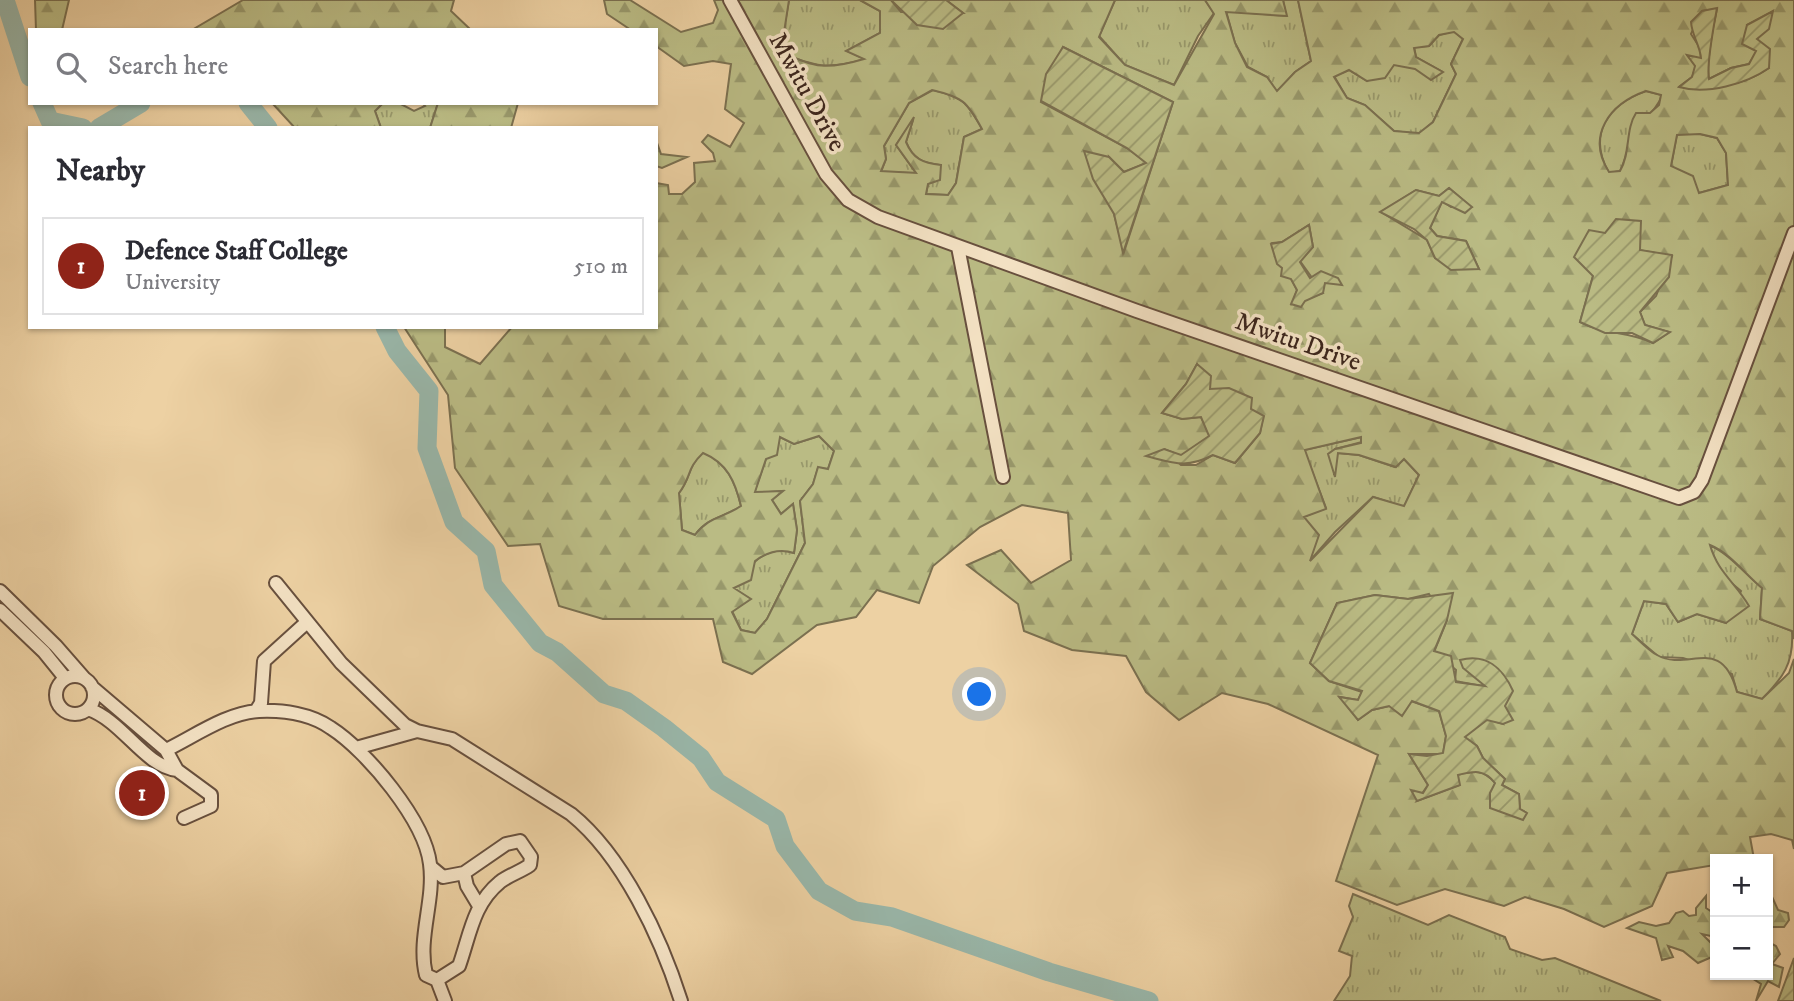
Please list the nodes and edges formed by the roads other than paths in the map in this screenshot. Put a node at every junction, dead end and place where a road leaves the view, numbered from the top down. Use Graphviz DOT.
graph roads {
  1 [pos="730,0"];
  2 [pos="1794,233"];
  3 [pos="958,247"];
  4 [pos="1003,477"];
  5 [pos="276,583"];
  6 [pos="0,591"];
  7 [pos="0,610"];
  8 [pos="307,622"];
  9 [pos="65,678"];
  10 [pos="88,682"];
  11 [pos="88,709"];
  12 [pos="256,711"];
  13 [pos="417,731"];
  14 [pos="356,748"];
  15 [pos="166,750"];
  16 [pos="177,770"];
  17 [pos="184,818"];
  18 [pos="490,857"];
  19 [pos="431,867"];
  20 [pos="464,873"];
  21 [pos="502,880"];
  22 [pos="479,906"];
  23 [pos="437,980"];
  24 [pos="445,1001"];
  25 [pos="681,1001"];
  1 -- 3 [label="street, Mwitu Drive"];
  2 -- 3 [label="street, Mwitu Drive"];
  3 -- 4 [label="street"];
  5 -- 8 [label="street"];
  6 -- 10 [label="street"];
  7 -- 9 [label="street"];
  8 -- 12 [label="street"];
  8 -- 13 [label="street"];
  9 -- 10 [label="street"];
  9 -- 11 [label="street"];
  10 -- 11 [label="street"];
  10 -- 15 [label="street"];
  11 -- 16 [label="street"];
  12 -- 14 [label="street"];
  12 -- 15 [label="street"];
  13 -- 14 [label="street"];
  13 -- 25 [label="street"];
  14 -- 19 [label="street"];
  15 -- 16 [label="street"];
  16 -- 17 [label="street"];
  18 -- 20 [label="street"];
  18 -- 21 [label="street"];
  18 -- 21 [label="street"];
  19 -- 20 [label="street"];
  19 -- 23 [label="street"];
  20 -- 22 [label="street"];
  21 -- 22 [label="street"];
  22 -- 23 [label="street"];
  23 -- 24 [label="street"];
}
